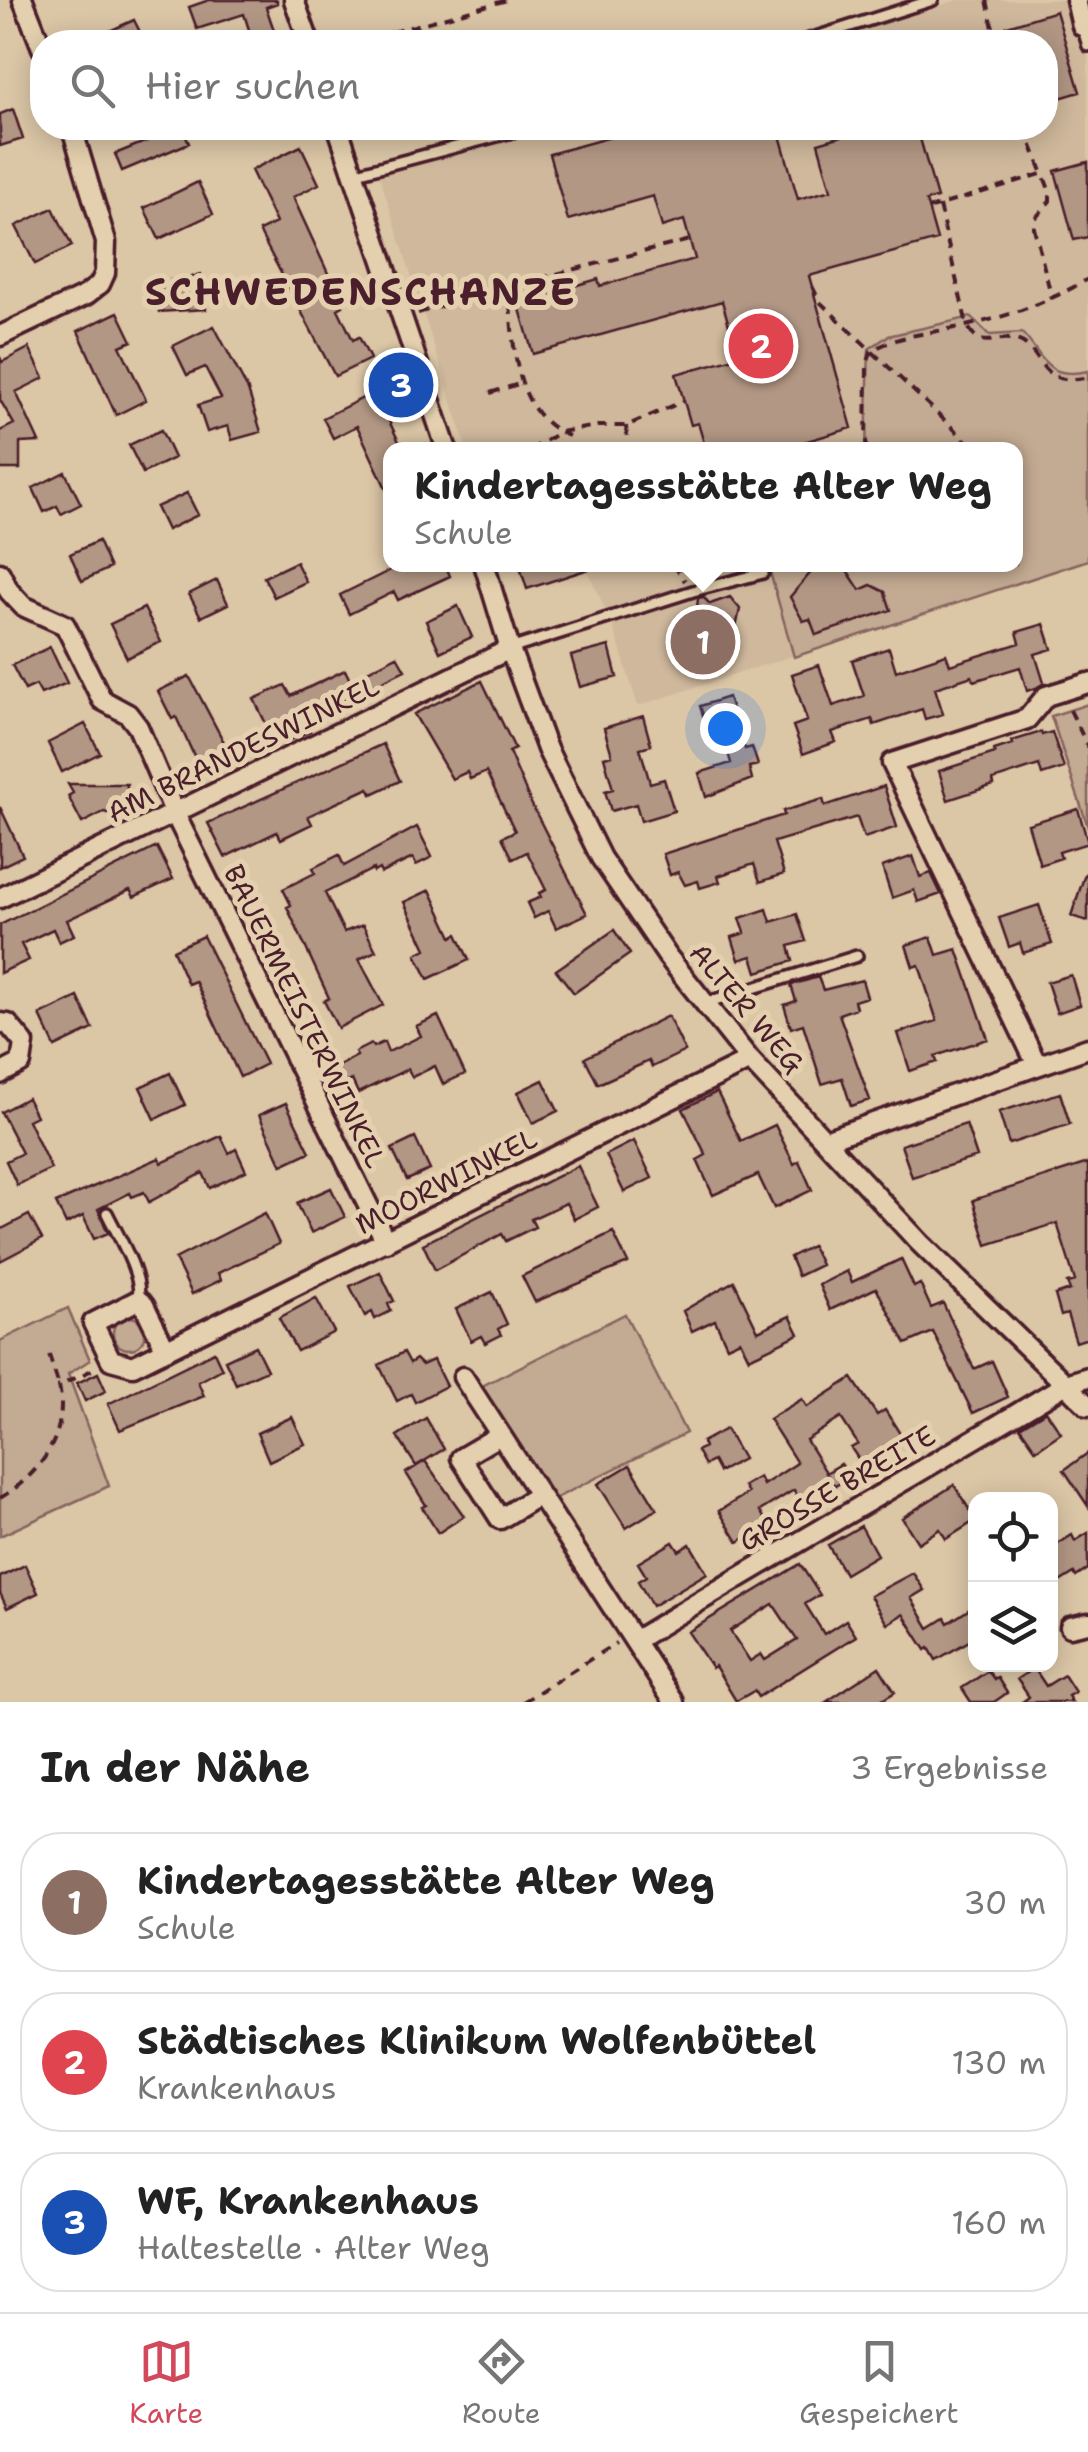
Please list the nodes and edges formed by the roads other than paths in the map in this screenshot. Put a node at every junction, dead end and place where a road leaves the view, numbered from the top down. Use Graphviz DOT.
graph roads {
  1 [pos="23,0"];
  2 [pos="294,0"];
  3 [pos="933,0"];
  4 [pos="1076,0"];
  5 [pos="1082,26"];
  6 [pos="35,30"];
  7 [pos="305,30"];
  8 [pos="838,30"];
  9 [pos="1088,46"];
  10 [pos="76,140"];
  11 [pos="342,140"];
  12 [pos="482,140"];
  13 [pos="353,174"];
  14 [pos="0,336"];
  15 [pos="444,442"];
  16 [pos="486,572"];
  17 [pos="0,573"];
  18 [pos="763,573"];
  19 [pos="510,649"];
  20 [pos="1088,683"];
  21 [pos="175,814"];
  22 [pos="0,898"];
  23 [pos="857,956"];
  24 [pos="702,1004"];
  25 [pos="0,1023"];
  26 [pos="1088,1048"];
  27 [pos="750,1060"];
  28 [pos="1037,1065"];
  29 [pos="0,1074"];
  30 [pos="825,1140"];
  31 [pos="107,1213"];
  32 [pos="386,1242"];
  33 [pos="138,1300"];
  34 [pos="166,1350"];
  35 [pos="463,1377"];
  36 [pos="1088,1377"];
  37 [pos="1066,1384"];
  38 [pos="1088,1406"];
  39 [pos="500,1435"];
  40 [pos="540,1495"];
  41 [pos="634,1636"];
  42 [pos="674,1702"];
  1 -- 6 [label="street"];
  2 -- 7 [label="street"];
  3 -- 8 [label="lane"];
  4 -- 5 [label="street"];
  5 -- 9 [label="lane"];
  10 -- 14 [label="street"];
  11 -- 13 [label="street"];
  12 -- 13 [label="lane"];
  13 -- 15 [label="street"];
  16 -- 19 [label="street, ALTER WEG"];
  17 -- 21 [label="street, BAUERMEISTERWINKEL"];
  18 -- 19 [label="lane"];
  19 -- 21 [label="street, AM BRANDESWINKEL"];
  19 -- 24 [label="street, ALTER WEG"];
  20 -- 28 [label="street"];
  21 -- 22 [label="street, AM BRANDESWINKEL"];
  21 -- 32 [label="street, BAUERMEISTERWINKEL"];
  23 -- 24 [label="lane"];
  24 -- 27 [label="street, ALTER WEG"];
  25 -- 29 [label="street"];
  26 -- 28 [label="street"];
  27 -- 30 [label="street, ALTER WEG"];
  27 -- 32 [label="street, MOORWINKEL"];
  28 -- 30 [label="street"];
  30 -- 37 [label="street, ALTER WEG"];
  31 -- 33 [label="lane"];
  32 -- 34 [label="street, MOORWINKEL"];
  33 -- 34 [label="street"];
  33 -- 34 [label="street, MOORWINKEL"];
  35 -- 39 [label="street"];
  36 -- 37 [label="street, GROSSE BREITE"];
  37 -- 38 [label="street, ALTER WEG"];
  37 -- 41 [label="street, GROSSE BREITE"];
  39 -- 40 [label="street"];
  39 -- 40 [label="street"];
  40 -- 41 [label="street"];
  41 -- 42 [label="street"];
}
